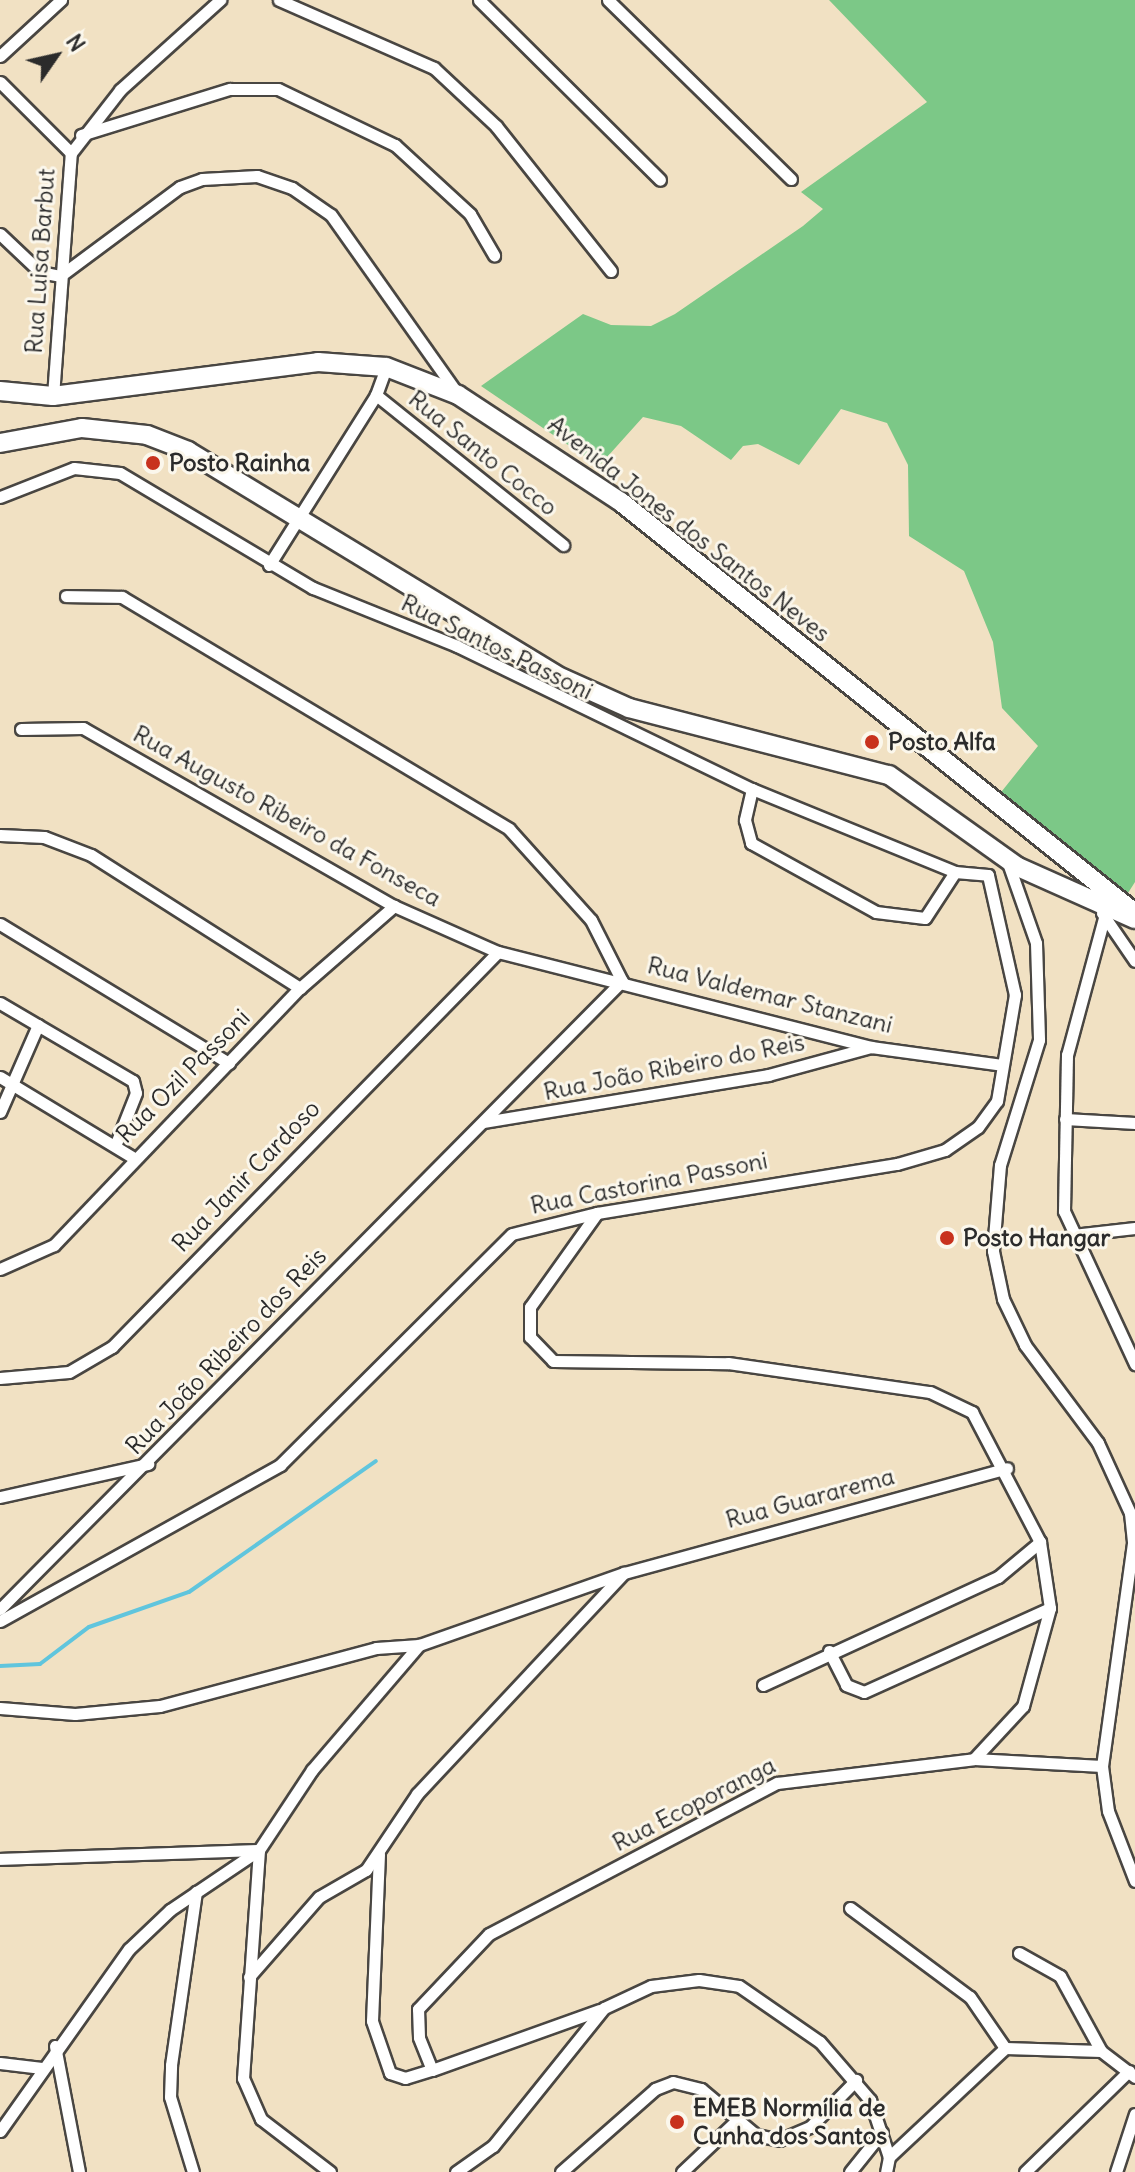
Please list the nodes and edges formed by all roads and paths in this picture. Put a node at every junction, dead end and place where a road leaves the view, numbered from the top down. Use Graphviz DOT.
graph roads {
  1 [pos="61,0"];
  2 [pos="220,0"];
  3 [pos="279,0"];
  4 [pos="479,0"];
  5 [pos="608,0"];
  6 [pos="0,56"];
  7 [pos="0,82"];
  8 [pos="81,135"];
  9 [pos="71,153"];
  10 [pos="791,179"];
  11 [pos="660,180"];
  12 [pos="0,234"];
  13 [pos="494,255"];
  14 [pos="611,271"];
  15 [pos="60,276"];
  16 [pos="386,367"];
  17 [pos="0,391"];
  18 [pos="376,395"];
  19 [pos="458,395"];
  20 [pos="53,396"];
  21 [pos="0,443"];
  22 [pos="0,497"];
  23 [pos="297,516"];
  24 [pos="563,545"];
  25 [pos="269,565"];
  26 [pos="66,596"];
  27 [pos="21,729"];
  28 [pos="752,789"];
  29 [pos="0,835"];
  30 [pos="1001,857"];
  31 [pos="1065,858"];
  32 [pos="955,872"];
  33 [pos="988,875"];
  34 [pos="1041,880"];
  35 [pos="394,906"];
  36 [pos="1102,912"];
  37 [pos="1135,913"];
  38 [pos="1135,919"];
  39 [pos="0,924"];
  40 [pos="498,952"];
  41 [pos="1135,961"];
  42 [pos="622,981"];
  43 [pos="300,988"];
  44 [pos="0,1003"];
  45 [pos="38,1025"];
  46 [pos="871,1047"];
  47 [pos="229,1063"];
  48 [pos="1002,1065"];
  49 [pos="0,1077"];
  50 [pos="13,1084"];
  51 [pos="0,1112"];
  52 [pos="1065,1119"];
  53 [pos="483,1122"];
  54 [pos="1135,1123"];
  55 [pos="115,1146"];
  56 [pos="132,1157"];
  57 [pos="597,1213"];
  58 [pos="1135,1228"];
  59 [pos="1073,1235"];
  60 [pos="0,1269"];
  61 [pos="1135,1364"];
  62 [pos="0,1378"];
  63 [pos="148,1464"];
  64 [pos="1007,1468"];
  65 [pos="0,1497"];
  66 [pos="1040,1542"];
  67 [pos="624,1573"];
  68 [pos="1050,1608"];
  69 [pos="0,1609"];
  70 [pos="0,1621"];
  71 [pos="419,1645"];
  72 [pos="829,1651"];
  73 [pos="763,1685"];
  74 [pos="0,1708"];
  75 [pos="974,1759"];
  76 [pos="1102,1766"];
  77 [pos="259,1850"];
  78 [pos="379,1854"];
  79 [pos="0,1859"];
  80 [pos="1135,1881"];
  81 [pos="196,1892"];
  82 [pos="850,1908"];
  83 [pos="1019,1953"];
  84 [pos="248,1979"];
  85 [pos="604,2008"];
  86 [pos="55,2045"];
  87 [pos="1005,2048"];
  88 [pos="1101,2051"];
  89 [pos="0,2063"];
  90 [pos="42,2068"];
  91 [pos="432,2070"];
  92 [pos="1132,2074"];
  93 [pos="856,2080"];
  94 [pos="1135,2114"];
  95 [pos="734,2123"];
  96 [pos="0,2131"];
  97 [pos="882,2132"];
  98 [pos="889,2157"];
  99 [pos="79,2172"];
  100 [pos="193,2172"];
  101 [pos="330,2172"];
  102 [pos="456,2172"];
  103 [pos="561,2172"];
  104 [pos="682,2172"];
  105 [pos="850,2172"];
  106 [pos="886,2172"];
  107 [pos="1025,2172"];
  108 [pos="1116,2172"];
  1 -- 6 [label="street"];
  2 -- 8 [label="street, Rua Luisa Barbut"];
  3 -- 14 [label="street"];
  4 -- 11 [label="street"];
  5 -- 10 [label="street"];
  7 -- 9 [label="street"];
  8 -- 9 [label="street, Rua Luisa Barbut"];
  8 -- 13 [label="street"];
  9 -- 15 [label="street, Rua Luisa Barbut"];
  12 -- 15 [label="street"];
  15 -- 19 [label="street"];
  15 -- 20 [label="street, Rua Luisa Barbut"];
  16 -- 18 [label="street"];
  16 -- 19 [label="highway, Avenida Jones dos Santos Neves"];
  16 -- 20 [label="highway, Avenida Jones dos Santos Neves"];
  17 -- 20 [label="highway, Avenida Jones dos Santos Neves"];
  18 -- 23 [label="street"];
  18 -- 24 [label="street, Rua Santo Cocco"];
  19 -- 31 [label="highway, Avenida Jones dos Santos Neves"];
  21 -- 23 [label="highway"];
  22 -- 25 [label="street, Rua Santos Passoni"];
  23 -- 25 [label="street"];
  23 -- 30 [label="highway"];
  25 -- 28 [label="street, Rua Santos Passoni"];
  26 -- 42 [label="street"];
  27 -- 35 [label="street, Rua Augusto Ribeiro da Fonseca"];
  28 -- 32 [label="street, Rua Santos Passoni"];
  28 -- 32 [label="street"];
  29 -- 43 [label="street"];
  30 -- 33 [label="street"];
  30 -- 34 [label="highway"];
  30 -- 76 [label="street"];
  31 -- 34 [label="highway"];
  31 -- 37 [label="highway, Avenida Jones dos Santos Neves"];
  32 -- 33 [label="street, Rua Santos Passoni"];
  33 -- 48 [label="street, Rua Castorina Passoni"];
  34 -- 36 [label="highway"];
  35 -- 40 [label="street, Rua Augusto Ribeiro da Fonseca"];
  35 -- 43 [label="street, Rua Ozil Passoni"];
  36 -- 38 [label="highway"];
  36 -- 41 [label="street"];
  36 -- 52 [label="street"];
  39 -- 47 [label="street"];
  40 -- 42 [label="street, Rua Augusto Ribeiro da Fonseca"];
  40 -- 62 [label="street, Rua Janir Cardoso"];
  42 -- 46 [label="street, Rua Valdemar Stanzani"];
  42 -- 53 [label="street, Rua João Ribeiro dos Reis"];
  43 -- 47 [label="street, Rua Ozil Passoni"];
  44 -- 45 [label="street"];
  45 -- 50 [label="street"];
  45 -- 55 [label="street"];
  46 -- 48 [label="street, Rua Valdemar Stanzani"];
  46 -- 53 [label="street, Rua João Ribeiro do Reis"];
  47 -- 56 [label="street, Rua Ozil Passoni"];
  48 -- 57 [label="street, Rua Castorina Passoni"];
  49 -- 50 [label="street"];
  50 -- 51 [label="street"];
  50 -- 55 [label="street"];
  52 -- 54 [label="street"];
  52 -- 59 [label="street"];
  53 -- 63 [label="street, Rua João Ribeiro dos Reis"];
  55 -- 56 [label="street"];
  56 -- 60 [label="street, Rua Ozil Passoni"];
  57 -- 64 [label="street"];
  57 -- 70 [label="street, Rua Castorina Passoni"];
  58 -- 59 [label="street"];
  59 -- 61 [label="street"];
  63 -- 65 [label="street"];
  63 -- 69 [label="street, Rua João Ribeiro dos Reis"];
  64 -- 66 [label="street"];
  64 -- 67 [label="street, Rua Guararema"];
  66 -- 68 [label="street"];
  66 -- 72 [label="street"];
  67 -- 71 [label="street, Rua Guararema"];
  67 -- 78 [label="street"];
  68 -- 72 [label="street"];
  68 -- 75 [label="street"];
  71 -- 74 [label="street"];
  71 -- 77 [label="street"];
  72 -- 73 [label="street"];
  75 -- 76 [label="street, Rua Ecoporanga"];
  75 -- 91 [label="street, Rua Ecoporanga"];
  76 -- 80 [label="street"];
  77 -- 79 [label="street"];
  77 -- 81 [label="street"];
  77 -- 84 [label="street"];
  78 -- 84 [label="street"];
  78 -- 91 [label="street"];
  81 -- 86 [label="street"];
  81 -- 100 [label="street"];
  82 -- 87 [label="street"];
  83 -- 88 [label="street"];
  84 -- 101 [label="street"];
  85 -- 91 [label="street"];
  85 -- 93 [label="street"];
  85 -- 102 [label="street"];
  86 -- 90 [label="street"];
  86 -- 99 [label="street"];
  87 -- 88 [label="street"];
  87 -- 98 [label="street"];
  88 -- 92 [label="street"];
  89 -- 90 [label="street"];
  90 -- 96 [label="street"];
  92 -- 107 [label="street"];
  93 -- 95 [label="street"];
  93 -- 97 [label="street"];
  94 -- 108 [label="street"];
  95 -- 103 [label="street"];
  95 -- 104 [label="street"];
  97 -- 98 [label="street"];
  97 -- 105 [label="street"];
  98 -- 106 [label="street"];
}
